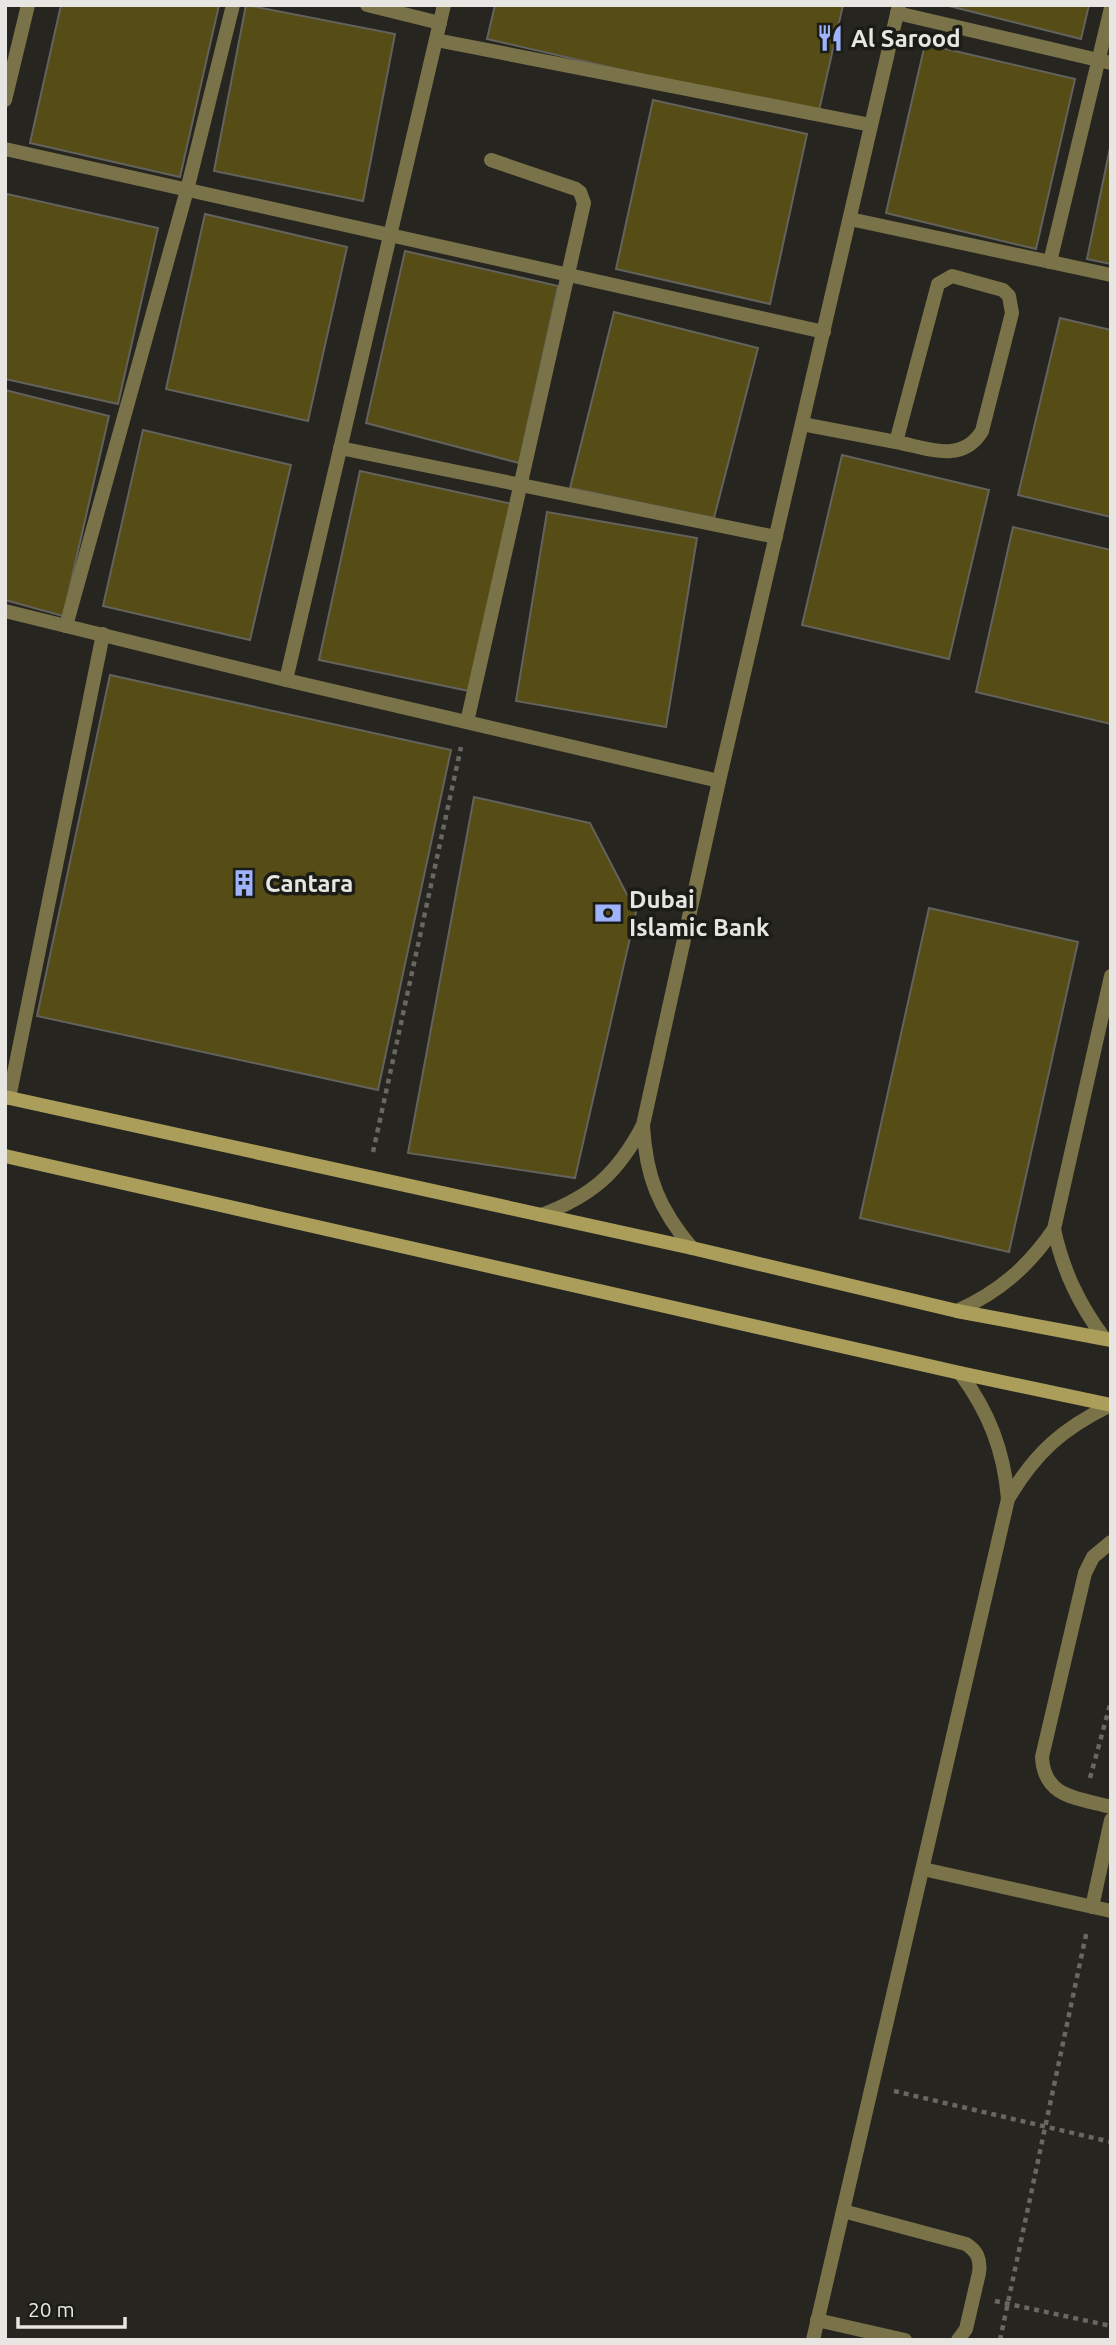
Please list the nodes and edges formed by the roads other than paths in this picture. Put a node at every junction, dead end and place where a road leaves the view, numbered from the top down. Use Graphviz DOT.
graph roads {
  1 [pos="28,5"];
  2 [pos="233,5"];
  3 [pos="367,5"];
  4 [pos="444,5"];
  5 [pos="1111,8"];
  6 [pos="898,9"];
  7 [pos="440,23"];
  8 [pos="436,40"];
  9 [pos="1104,62"];
  10 [pos="5,100"];
  11 [pos="871,125"];
  12 [pos="5,149"];
  13 [pos="491,160"];
  14 [pos="187,190"];
  15 [pos="850,219"];
  16 [pos="390,235"];
  17 [pos="1050,262"];
  18 [pos="568,275"];
  19 [pos="1111,275"];
  20 [pos="824,332"];
  21 [pos="802,424"];
  22 [pos="896,442"];
  23 [pos="340,448"];
  24 [pos="521,485"];
  25 [pos="776,537"];
  26 [pos="5,611"];
  27 [pos="66,626"];
  28 [pos="103,634"];
  29 [pos="286,680"];
  30 [pos="467,722"];
  31 [pos="719,781"];
  32 [pos="1111,976"];
  33 [pos="7,1097"];
  34 [pos="643,1125"];
  35 [pos="5,1156"];
  36 [pos="541,1215"];
  37 [pos="1054,1229"];
  38 [pos="692,1248"];
  39 [pos="957,1311"];
  40 [pos="1107,1339"];
  41 [pos="960,1373"];
  42 [pos="1111,1405"];
  43 [pos="1008,1499"];
  44 [pos="1111,1542"];
  45 [pos="1111,1807"];
  46 [pos="1111,1820"];
  47 [pos="923,1869"];
  48 [pos="1092,1907"];
  49 [pos="1111,1911"];
  50 [pos="843,2211"];
  51 [pos="817,2320"];
  52 [pos="813,2340"];
  53 [pos="905,2340"];
  54 [pos="958,2340"];
  1 -- 10 [label="street"];
  2 -- 14 [label="street"];
  3 -- 7 [label="street"];
  4 -- 7 [label="street"];
  5 -- 9 [label="street"];
  6 -- 9 [label="street"];
  6 -- 11 [label="street"];
  7 -- 8 [label="street"];
  8 -- 11 [label="street"];
  8 -- 16 [label="street"];
  9 -- 17 [label="street"];
  11 -- 15 [label="street"];
  12 -- 14 [label="street"];
  13 -- 18 [label="street"];
  14 -- 16 [label="street"];
  14 -- 27 [label="street"];
  15 -- 17 [label="street"];
  15 -- 20 [label="street"];
  16 -- 18 [label="street"];
  16 -- 23 [label="street"];
  17 -- 19 [label="street"];
  18 -- 20 [label="street"];
  18 -- 24 [label="street"];
  20 -- 21 [label="street"];
  21 -- 22 [label="street"];
  21 -- 25 [label="street"];
  22 -- 22 [label="street"];
  23 -- 24 [label="street"];
  23 -- 29 [label="street"];
  24 -- 25 [label="street"];
  24 -- 30 [label="street"];
  25 -- 31 [label="street"];
  26 -- 27 [label="street"];
  27 -- 28 [label="street"];
  28 -- 29 [label="street"];
  28 -- 33 [label="street"];
  29 -- 30 [label="street"];
  30 -- 31 [label="street"];
  31 -- 34 [label="street"];
  32 -- 37 [label="street"];
  33 -- 36 [label="main road"];
  34 -- 36 [label="street"];
  34 -- 38 [label="street"];
  35 -- 41 [label="main road"];
  36 -- 38 [label="main road"];
  37 -- 39 [label="street"];
  37 -- 40 [label="street"];
  38 -- 39 [label="main road"];
  39 -- 40 [label="main road"];
  41 -- 42 [label="main road"];
  41 -- 43 [label="street"];
  42 -- 43 [label="street"];
  43 -- 47 [label="street"];
  44 -- 45 [label="street"];
  46 -- 48 [label="street"];
  47 -- 48 [label="street"];
  47 -- 50 [label="street"];
  48 -- 49 [label="street"];
  50 -- 51 [label="street"];
  50 -- 54 [label="street"];
  51 -- 52 [label="street"];
  51 -- 53 [label="street"];
}
